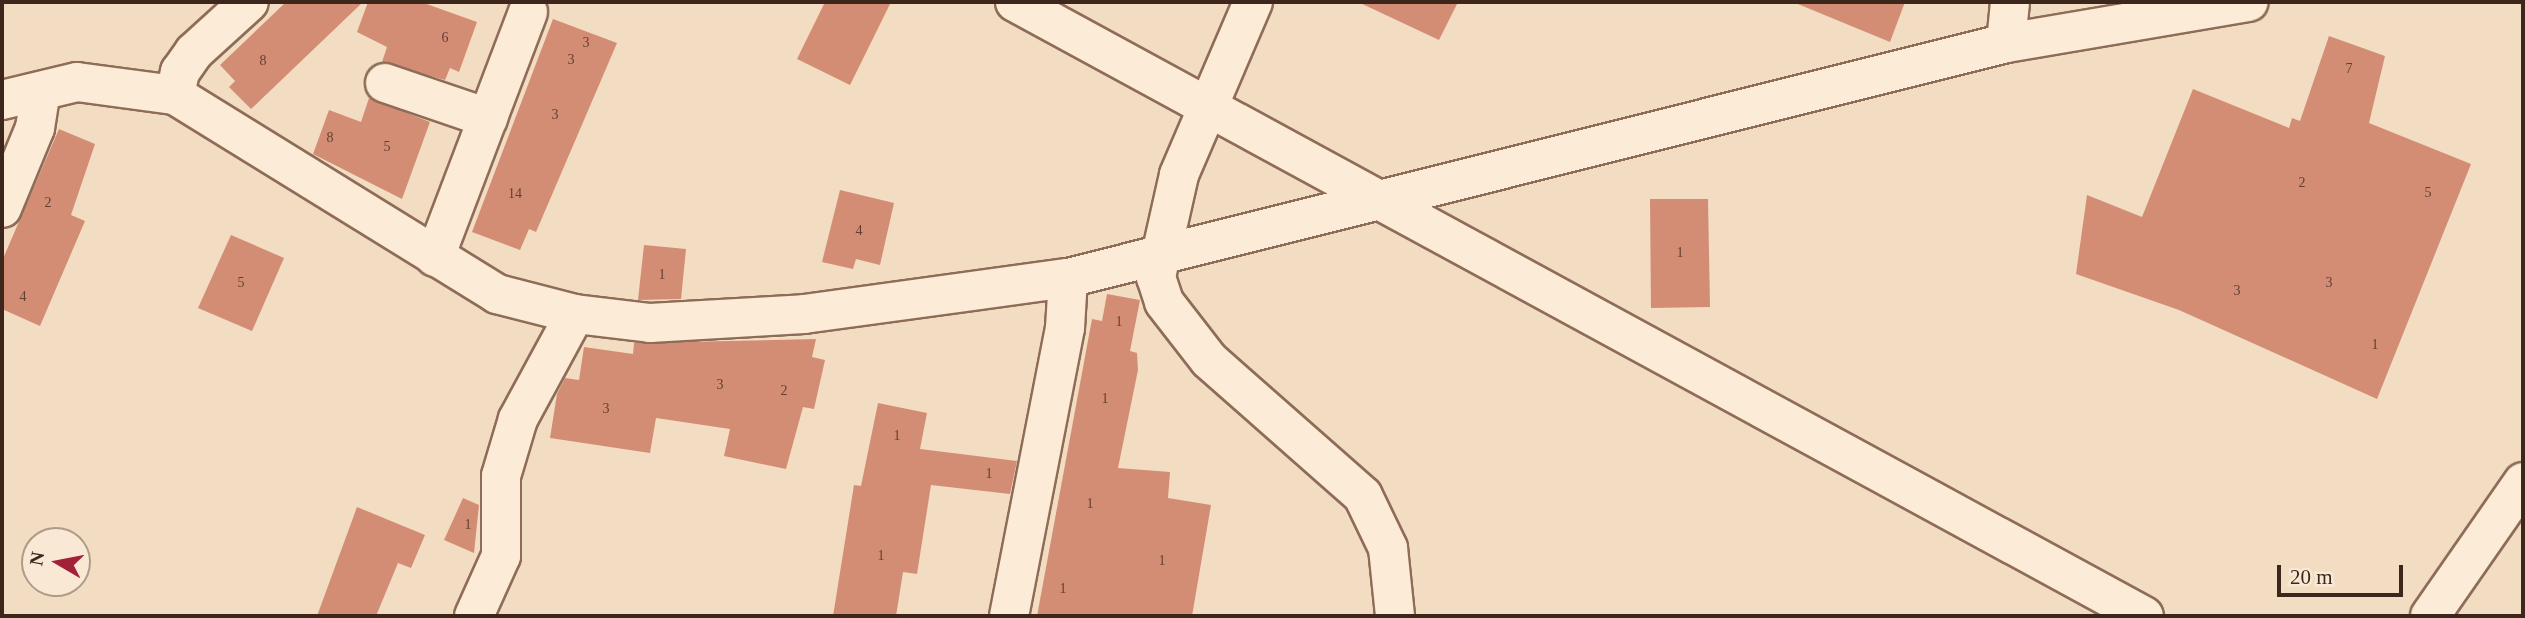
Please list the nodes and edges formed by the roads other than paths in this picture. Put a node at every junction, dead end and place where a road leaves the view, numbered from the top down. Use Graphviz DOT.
graph roads {
  1 [pos="249,2"];
  2 [pos="1015,2"];
  3 [pos="1253,2"];
  4 [pos="2010,2"];
  5 [pos="2249,2"];
  6 [pos="527,12"];
  7 [pos="2006,43"];
  8 [pos="385,83"];
  9 [pos="41,92"];
  10 [pos="175,95"];
  11 [pos="2,100"];
  12 [pos="1203,106"];
  13 [pos="488,118"];
  14 [pos="1382,201"];
  15 [pos="2,208"];
  16 [pos="1156,256"];
  17 [pos="435,257"];
  18 [pos="1068,278"];
  19 [pos="575,314"];
  20 [pos="2523,482"];
  21 [pos="474,616"];
  22 [pos="1009,616"];
  23 [pos="1395,616"];
  24 [pos="2144,616"];
  25 [pos="2430,616"];
  1 -- 10 [label="street"];
  2 -- 12 [label="street"];
  3 -- 12 [label="street"];
  4 -- 7 [label="street"];
  5 -- 7 [label="street"];
  6 -- 13 [label="street"];
  7 -- 14 [label="street"];
  8 -- 13 [label="street"];
  9 -- 10 [label="street"];
  9 -- 11 [label="street"];
  9 -- 15 [label="street"];
  10 -- 17 [label="street"];
  12 -- 14 [label="street"];
  12 -- 16 [label="street"];
  13 -- 17 [label="street"];
  14 -- 16 [label="street"];
  14 -- 24 [label="street"];
  16 -- 18 [label="street"];
  16 -- 23 [label="street"];
  17 -- 19 [label="street"];
  18 -- 19 [label="street"];
  18 -- 22 [label="street"];
  19 -- 21 [label="street"];
  20 -- 25 [label="street"];
}
